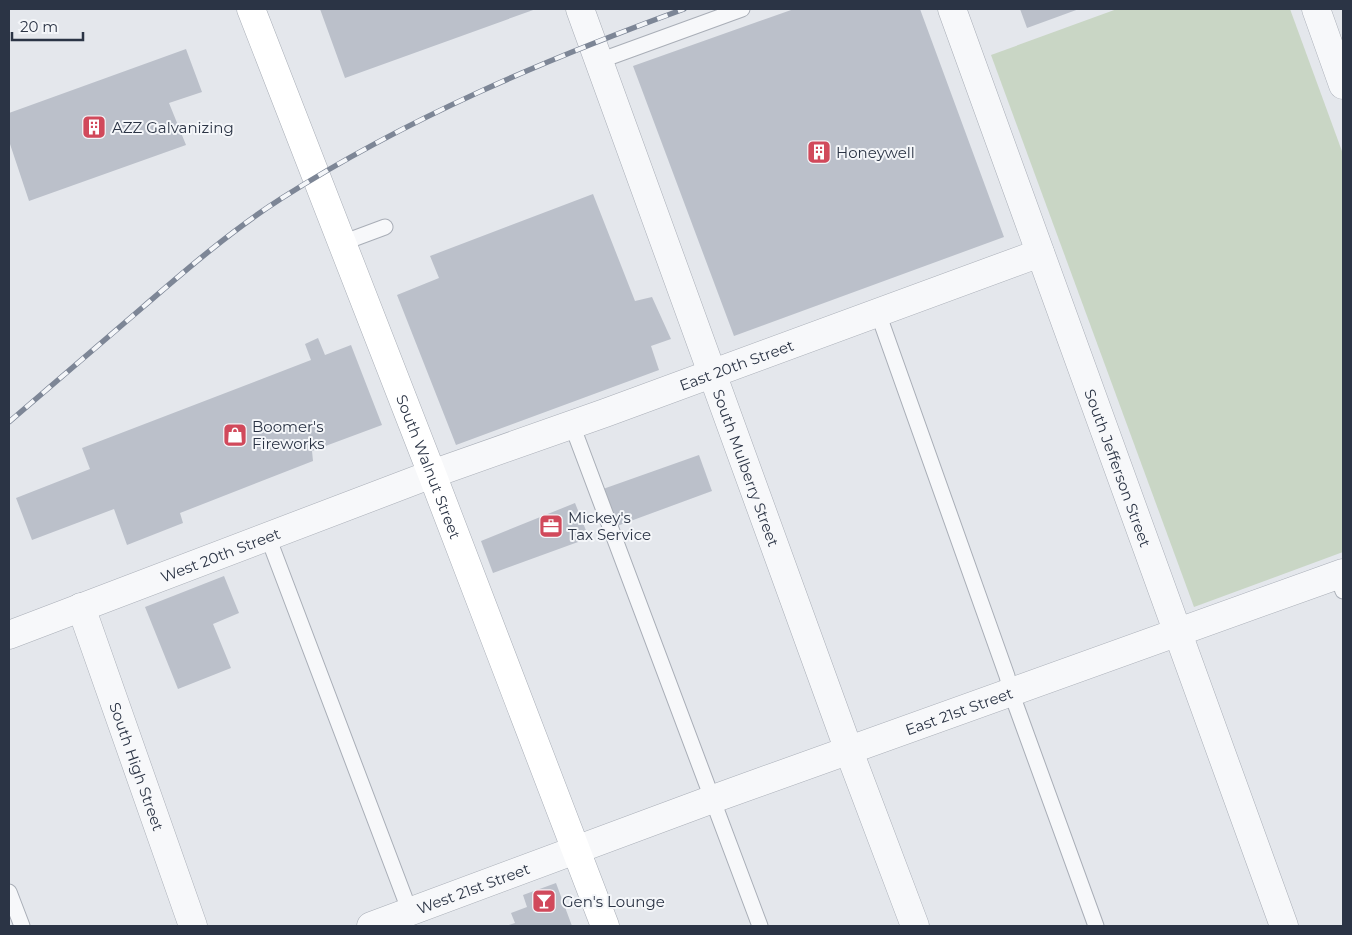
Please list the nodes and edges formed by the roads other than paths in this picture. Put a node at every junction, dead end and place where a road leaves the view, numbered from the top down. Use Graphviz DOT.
graph roads {
  1 [pos="251,9"];
  2 [pos="580,9"];
  3 [pos="742,9"];
  4 [pos="952,9"];
  5 [pos="1316,9"];
  6 [pos="600,61"];
  7 [pos="1343,85"];
  8 [pos="385,227"];
  9 [pos="342,243"];
  10 [pos="1040,253"];
  11 [pos="878,313"];
  12 [pos="713,373"];
  13 [pos="572,425"];
  14 [pos="432,474"];
  15 [pos="268,537"];
  16 [pos="1341,580"];
  17 [pos="81,607"];
  18 [pos="1178,633"];
  19 [pos="9,635"];
  20 [pos="1011,692"];
  21 [pos="849,751"];
  22 [pos="713,799"];
  23 [pos="575,850"];
  24 [pos="9,892"];
  25 [pos="410,912"];
  26 [pos="22,926"];
  27 [pos="193,926"];
  28 [pos="371,926"];
  29 [pos="605,926"];
  30 [pos="760,926"];
  31 [pos="915,926"];
  32 [pos="1096,926"];
  33 [pos="1284,926"];
  1 -- 9 [label="main road, South Walnut Street"];
  2 -- 6 [label="street, South Mulberry Street"];
  3 -- 6 [label="lane"];
  4 -- 10 [label="street, South Jefferson Street"];
  5 -- 7 [label="street"];
  6 -- 12 [label="street, South Mulberry Street"];
  8 -- 9 [label="lane"];
  9 -- 14 [label="main road, South Walnut Street"];
  10 -- 11 [label="street, East 20th Street"];
  10 -- 18 [label="street, South Jefferson Street"];
  11 -- 12 [label="street, East 20th Street"];
  11 -- 20 [label="lane"];
  12 -- 13 [label="street, East 20th Street"];
  12 -- 21 [label="street, South Mulberry Street"];
  13 -- 14 [label="street, East 20th Street"];
  13 -- 22 [label="lane"];
  14 -- 15 [label="street, West 20th Street"];
  14 -- 23 [label="main road, South Walnut Street"];
  15 -- 17 [label="street, West 20th Street"];
  15 -- 25 [label="lane"];
  16 -- 18 [label="street, East 21st Street"];
  17 -- 19 [label="street, West 20th Street"];
  17 -- 27 [label="street, South High Street"];
  18 -- 20 [label="street, East 21st Street"];
  18 -- 33 [label="street, South Jefferson Street"];
  20 -- 21 [label="street, East 21st Street"];
  20 -- 32 [label="lane"];
  21 -- 22 [label="street, East 21st Street"];
  21 -- 31 [label="street, South Mulberry Street"];
  22 -- 23 [label="street, East 21st Street"];
  22 -- 30 [label="lane"];
  23 -- 25 [label="street, West 21st Street"];
  23 -- 29 [label="main road, South Walnut Street"];
  24 -- 26 [label="lane"];
  25 -- 28 [label="street, West 21st Street"];
}
